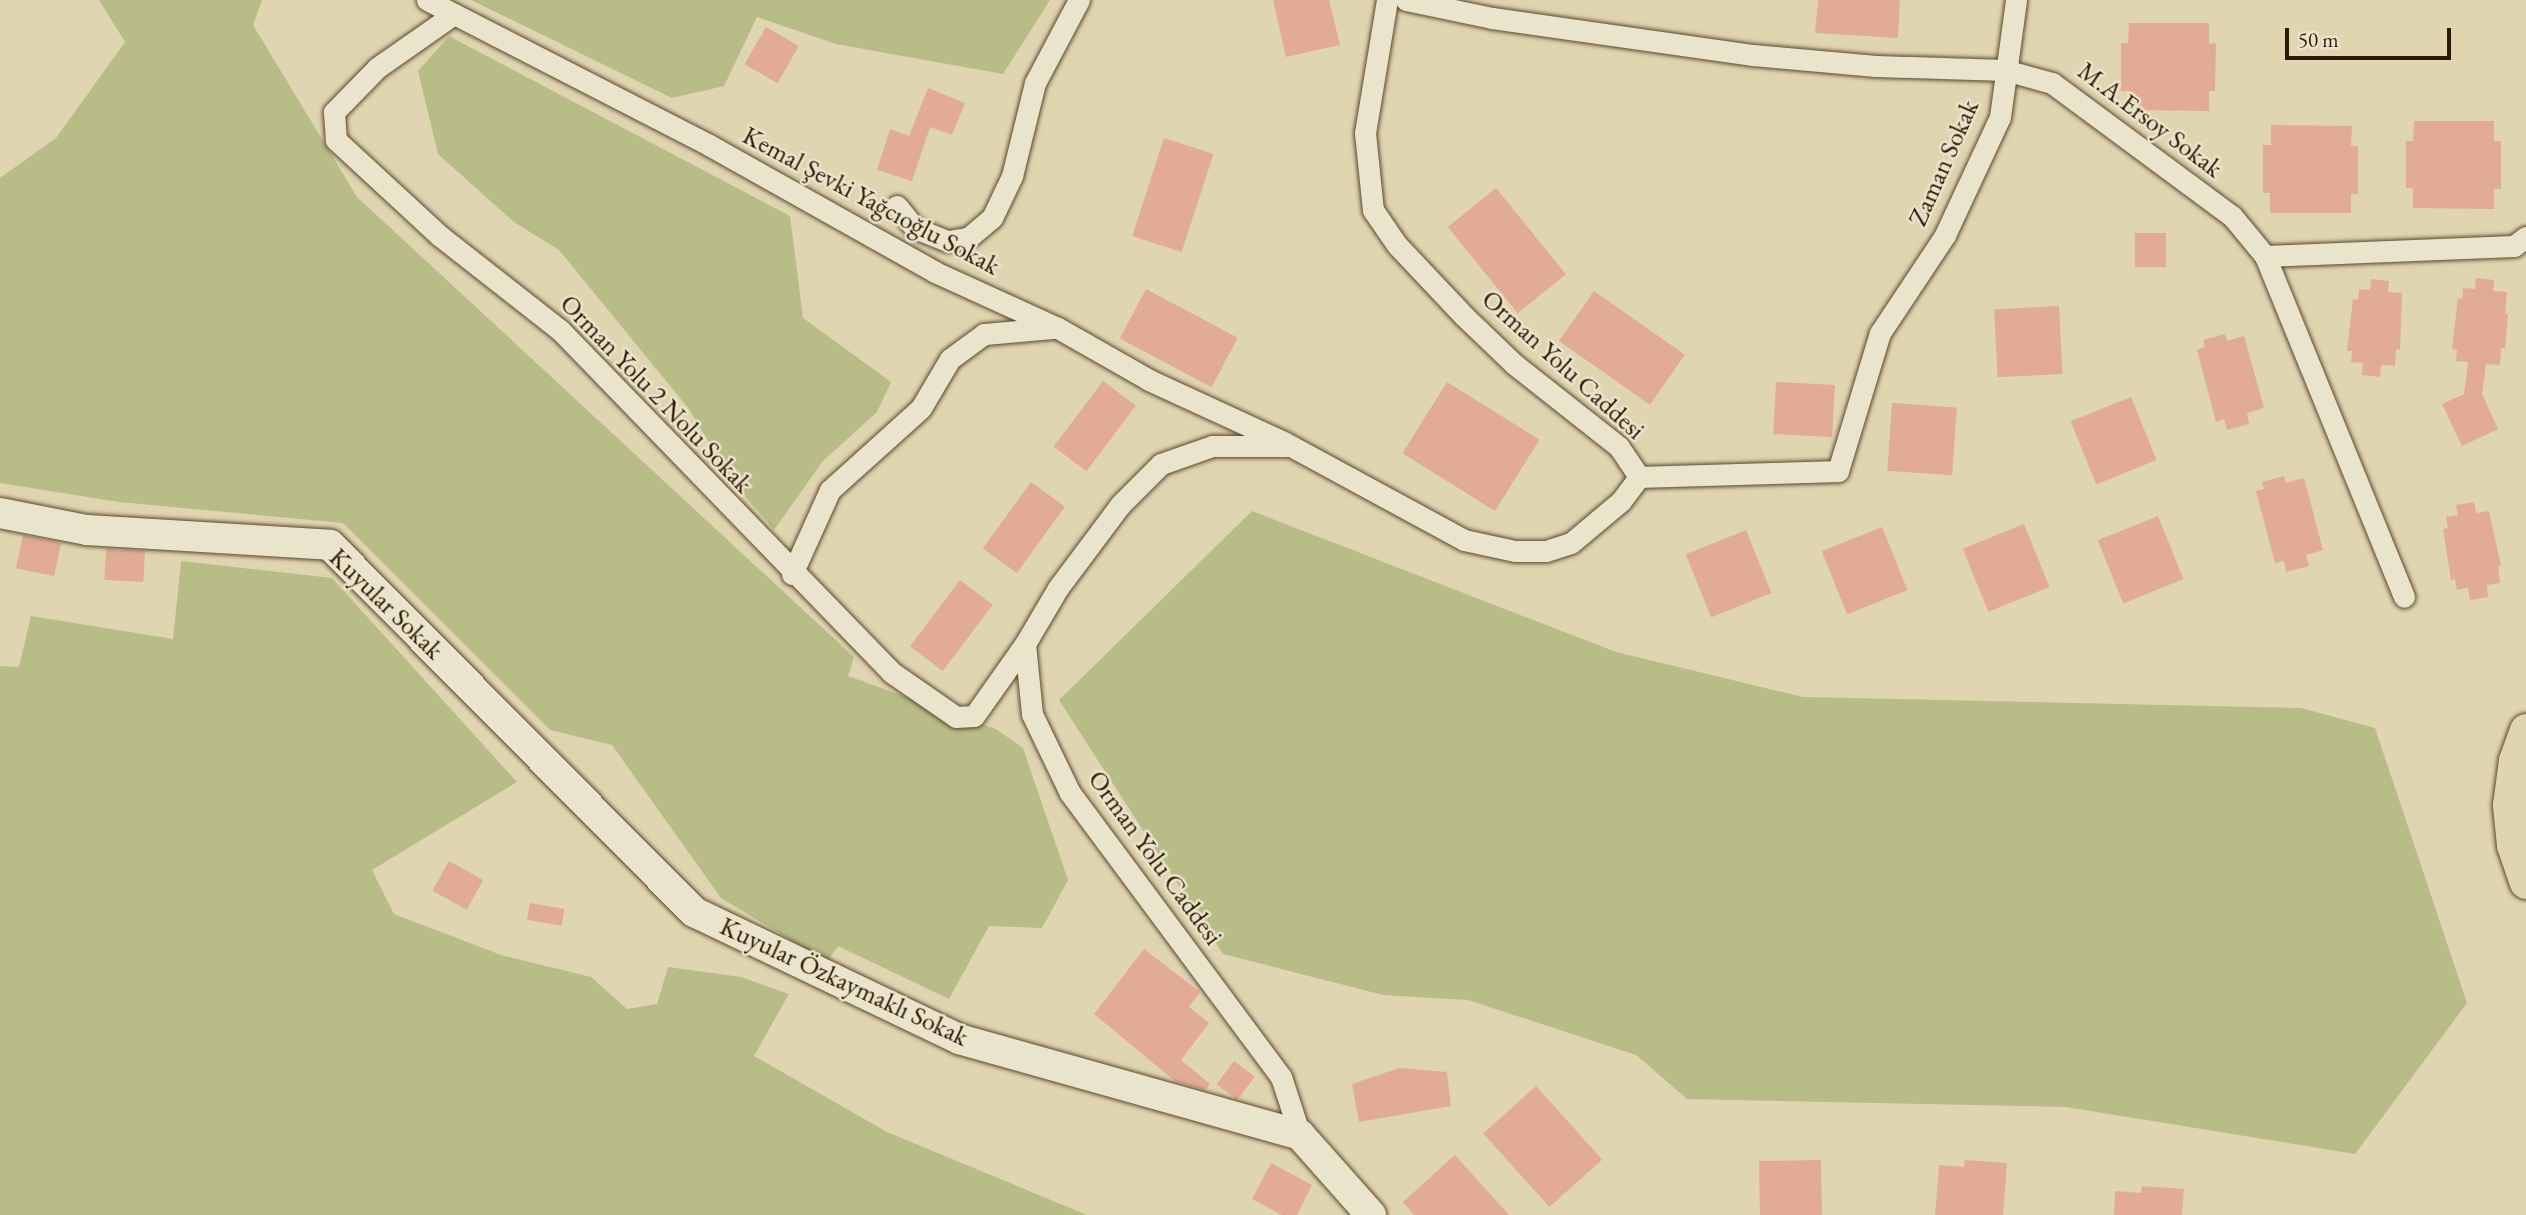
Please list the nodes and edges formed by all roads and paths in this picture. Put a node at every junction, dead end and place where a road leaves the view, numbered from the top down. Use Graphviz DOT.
graph roads {
  1 [pos="427,0"];
  2 [pos="1079,0"];
  3 [pos="1387,0"];
  4 [pos="1406,0"];
  5 [pos="2016,0"];
  6 [pos="454,14"];
  7 [pos="2005,70"];
  8 [pos="897,206"];
  9 [pos="2522,244"];
  10 [pos="2265,256"];
  11 [pos="1058,328"];
  12 [pos="1291,446"];
  13 [pos="1639,477"];
  14 [pos="0,513"];
  15 [pos="792,574"];
  16 [pos="2404,597"];
  17 [pos="1025,644"];
  18 [pos="2522,750"];
  19 [pos="588,806"];
  20 [pos="2526,882"];
  21 [pos="1300,1135"];
  22 [pos="1371,1215"];
  1 -- 6 [label="street, Kemal Şevki Yağcıoğlu Sokak"];
  2 -- 8 [label="street"];
  3 -- 13 [label="street, Orman Yolu Caddesi"];
  4 -- 7 [label="street, M.A.Ersoy Sokak"];
  5 -- 7 [label="street, Zaman Sokak"];
  6 -- 11 [label="street, Kemal Şevki Yağcıoğlu Sokak"];
  6 -- 15 [label="street, Orman Yolu 2 Nolu Sokak"];
  7 -- 10 [label="street, M.A.Ersoy Sokak"];
  7 -- 13 [label="street, Zaman Sokak"];
  9 -- 10 [label="street"];
  10 -- 16 [label="street, M.A.Ersoy Sokak"];
  11 -- 12 [label="street, Kemal Şevki Yağcıoğlu Sokak"];
  11 -- 15 [label="street"];
  12 -- 13 [label="street, Orman Yolu Caddesi"];
  12 -- 17 [label="street, Orman Yolu Caddesi"];
  14 -- 19 [label="street, Kuyular Sokak"];
  15 -- 17 [label="street, Orman Yolu 2 Nolu Sokak"];
  17 -- 21 [label="street, Orman Yolu Caddesi"];
  18 -- 20 [label="main road"];
  19 -- 21 [label="street, Kuyular Özkaymaklı Sokak"];
  21 -- 22 [label="street"];
}
